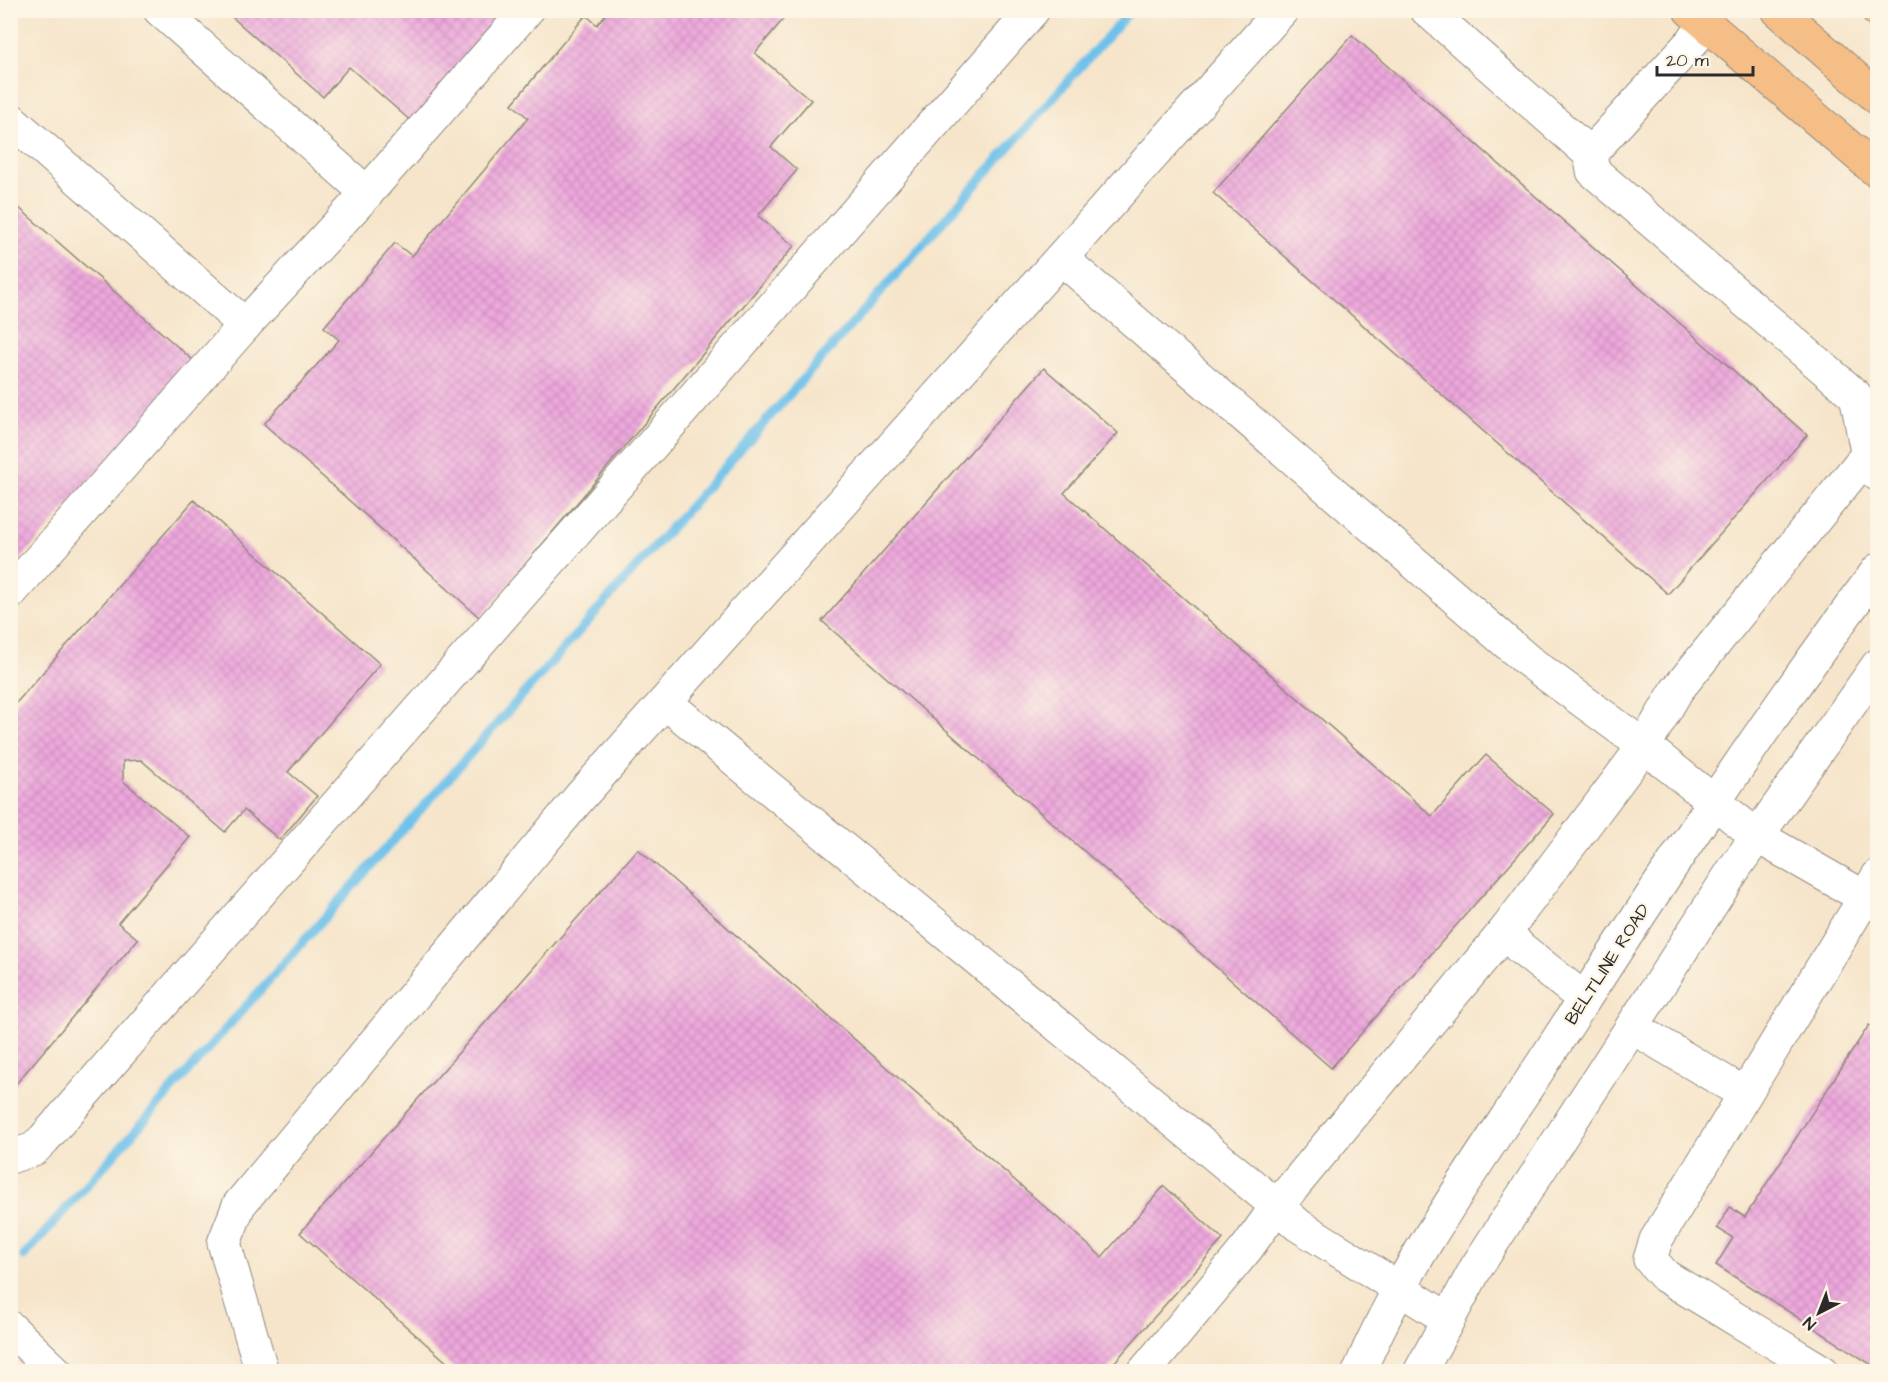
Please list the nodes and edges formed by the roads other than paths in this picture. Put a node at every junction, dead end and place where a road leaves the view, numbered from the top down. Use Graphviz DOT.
graph roads {
  1 [pos="160,10"];
  2 [pos="527,10"];
  3 [pos="1033,10"];
  4 [pos="1282,10"];
  5 [pos="1427,10"];
  6 [pos="1778,10"];
  7 [pos="1698,18"];
  8 [pos="1878,98"];
  9 [pos="10,119"];
  10 [pos="1590,154"];
  11 [pos="1878,172"];
  12 [pos="367,194"];
  13 [pos="1061,258"];
  14 [pos="245,325"];
  15 [pos="1872,465"];
  16 [pos="1878,570"];
  17 [pos="10,593"];
  18 [pos="1878,665"];
  19 [pos="665,702"];
  20 [pos="1644,746"];
  21 [pos="1713,802"];
  22 [pos="1756,836"];
  23 [pos="1873,892"];
  24 [pos="1506,930"];
  25 [pos="1584,999"];
  26 [pos="1632,1027"];
  27 [pos="1745,1094"];
  28 [pos="10,1157"];
  29 [pos="1277,1206"];
  30 [pos="1400,1289"];
  31 [pos="1448,1319"];
  32 [pos="10,1328"];
  33 [pos="56,1371"];
  34 [pos="262,1371"];
  35 [pos="1144,1371"];
  36 [pos="1359,1371"];
  37 [pos="1420,1371"];
  38 [pos="1823,1371"];
  1 -- 12 [label="street"];
  2 -- 12 [label="street"];
  3 -- 28 [label="street"];
  4 -- 13 [label="street"];
  5 -- 10 [label="street"];
  6 -- 8 [label="main road"];
  7 -- 10 [label="street"];
  7 -- 11 [label="main road"];
  9 -- 14 [label="street"];
  10 -- 15 [label="street"];
  12 -- 14 [label="street"];
  13 -- 19 [label="street"];
  13 -- 20 [label="street"];
  14 -- 17 [label="street"];
  15 -- 20 [label="street"];
  16 -- 21 [label="street, BELTLINE ROAD"];
  18 -- 22 [label="street"];
  19 -- 29 [label="street"];
  19 -- 34 [label="street"];
  20 -- 21 [label="street"];
  20 -- 24 [label="street"];
  21 -- 22 [label="street"];
  21 -- 25 [label="street, BELTLINE ROAD"];
  22 -- 23 [label="street"];
  22 -- 26 [label="street"];
  23 -- 27 [label="street"];
  24 -- 25 [label="street"];
  24 -- 29 [label="street"];
  25 -- 30 [label="street, BELTLINE ROAD"];
  26 -- 27 [label="street"];
  26 -- 31 [label="street"];
  27 -- 38 [label="street"];
  29 -- 30 [label="street"];
  29 -- 35 [label="street"];
  30 -- 31 [label="street"];
  30 -- 36 [label="street, BELTLINE ROAD"];
  31 -- 37 [label="street"];
  32 -- 33 [label="street"];
}
